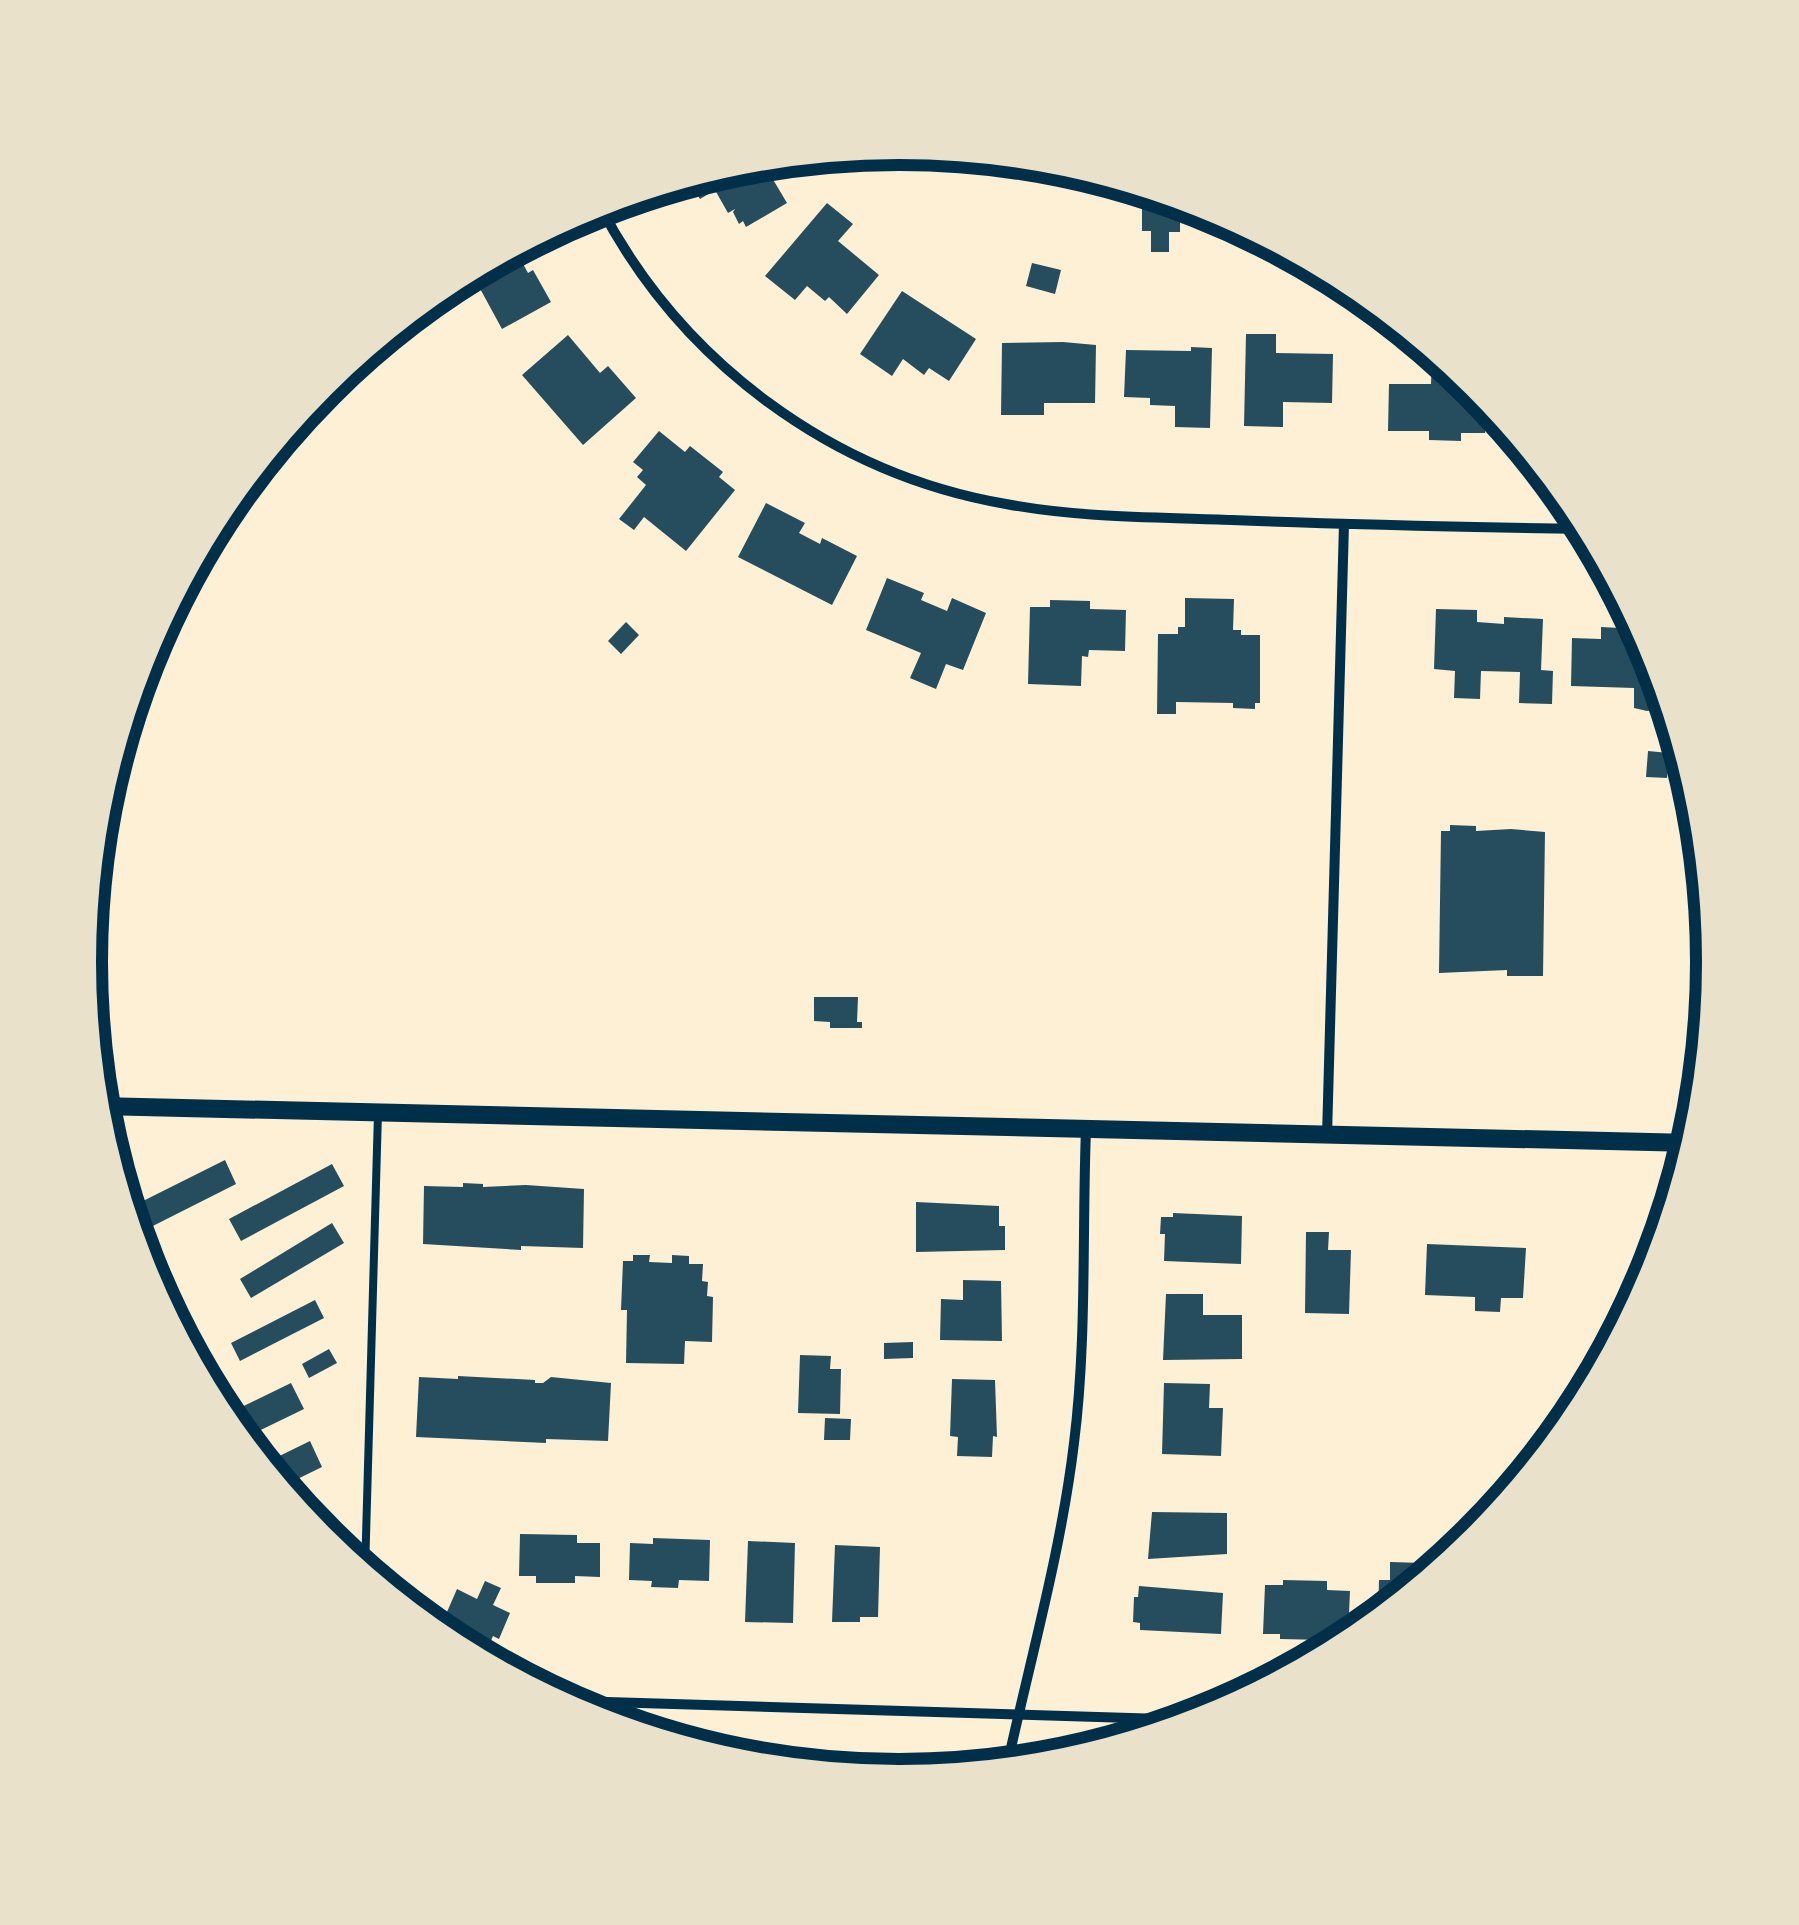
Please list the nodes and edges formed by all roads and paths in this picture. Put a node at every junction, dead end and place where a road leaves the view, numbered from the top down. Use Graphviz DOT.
graph roads {
  1 [pos="609,221"];
  2 [pos="1344,524"];
  3 [pos="1567,529"];
  4 [pos="116,1106"];
  5 [pos="378,1113"];
  6 [pos="1086,1129"];
  7 [pos="1327,1137"];
  8 [pos="1675,1142"];
  9 [pos="366,1554"];
  10 [pos="607,1702"];
  11 [pos="1018,1714"];
  12 [pos="1151,1718"];
  13 [pos="1010,1752"];
  1 -- 2 [label="street"];
  2 -- 3 [label="street"];
  2 -- 7 [label="street"];
  4 -- 5 [label="street"];
  5 -- 6 [label="street"];
  5 -- 9 [label="lane"];
  6 -- 7 [label="street"];
  6 -- 11 [label="street"];
  7 -- 8 [label="street"];
  10 -- 11 [label="street"];
  11 -- 12 [label="street"];
  11 -- 13 [label="street"];
}
